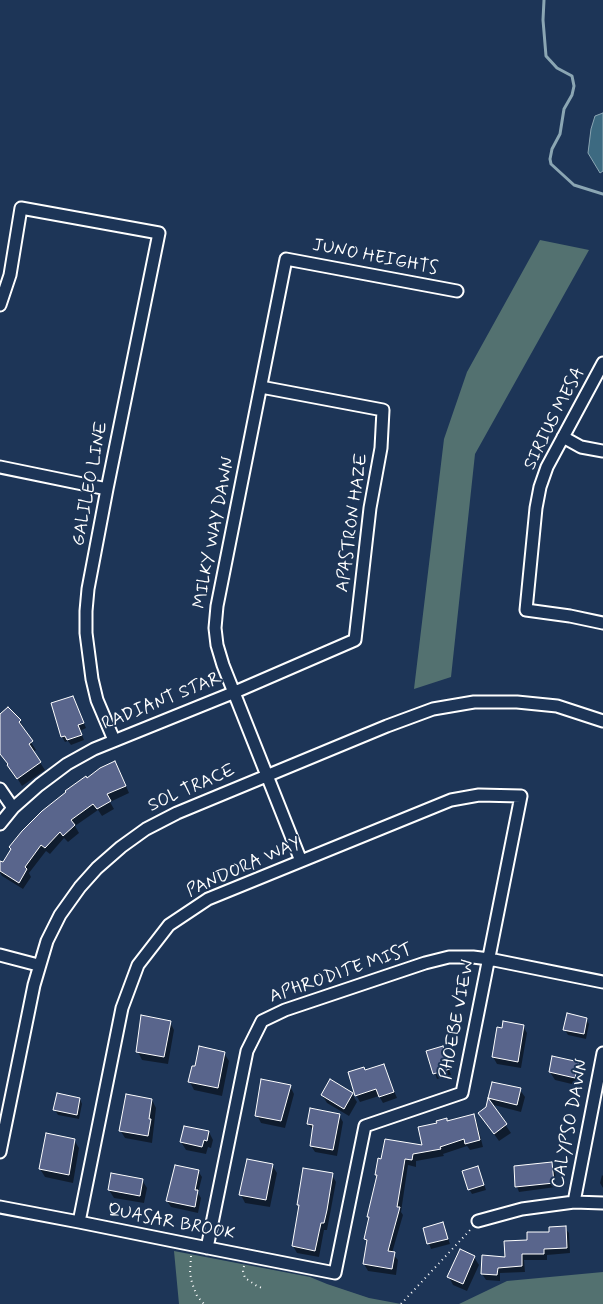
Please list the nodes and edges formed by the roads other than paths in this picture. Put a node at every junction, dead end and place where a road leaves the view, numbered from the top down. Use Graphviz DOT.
graph roads {
  1 [pos="286,259"];
  2 [pos="457,292"];
  3 [pos="0,305"];
  4 [pos="603,363"];
  5 [pos="261,387"];
  6 [pos="563,437"];
  7 [pos="603,451"];
  8 [pos="0,467"];
  9 [pos="107,488"];
  10 [pos="603,623"];
  11 [pos="355,640"];
  12 [pos="234,692"];
  13 [pos="603,721"];
  14 [pos="114,740"];
  15 [pos="268,776"];
  16 [pos="0,789"];
  17 [pos="521,796"];
  18 [pos="13,808"];
  19 [pos="0,824"];
  20 [pos="301,862"];
  21 [pos="0,955"];
  22 [pos="489,959"];
  23 [pos="38,965"];
  24 [pos="603,982"];
  25 [pos="603,1053"];
  26 [pos="0,1152"];
  27 [pos="574,1202"];
  28 [pos="603,1203"];
  29 [pos="0,1207"];
  30 [pos="478,1221"];
  31 [pos="79,1222"];
  32 [pos="207,1248"];
  33 [pos="336,1273"];
  1 -- 2 [label="street, JUNO HEIGHTS"];
  1 -- 5 [label="street, MILKY WAY DAWN"];
  3 -- 9 [label="street, GALILEO LINE"];
  4 -- 6 [label="street, SIRIUS MESA"];
  5 -- 11 [label="street, APASTRON HAZE"];
  5 -- 12 [label="street, MILKY WAY DAWN"];
  6 -- 7 [label="street"];
  6 -- 10 [label="street, SIRIUS MESA"];
  8 -- 9 [label="street"];
  9 -- 14 [label="street, GALILEO LINE"];
  11 -- 12 [label="street, RADIANT STAR"];
  12 -- 14 [label="street, RADIANT STAR"];
  12 -- 15 [label="street, MILKY WAY DAWN"];
  13 -- 15 [label="street, SOL TRACE"];
  14 -- 18 [label="street, RADIANT STAR"];
  15 -- 20 [label="street, MILKY WAY DAWN"];
  15 -- 23 [label="street, SOL TRACE"];
  16 -- 18 [label="street"];
  17 -- 20 [label="street, PANDORA WAY"];
  17 -- 22 [label="street, PHOEBE VIEW"];
  18 -- 19 [label="street, RADIANT STAR"];
  20 -- 31 [label="street, PANDORA WAY"];
  21 -- 23 [label="street"];
  22 -- 24 [label="street, APHRODITE MIST"];
  22 -- 32 [label="street, APHRODITE MIST"];
  22 -- 33 [label="street, PHOEBE VIEW"];
  23 -- 26 [label="street, SOL TRACE"];
  25 -- 27 [label="street, CALYPSO DAWN"];
  27 -- 28 [label="street"];
  27 -- 30 [label="street"];
  29 -- 31 [label="street, QUASAR BROOK"];
  31 -- 32 [label="street, QUASAR BROOK"];
  32 -- 33 [label="street, QUASAR BROOK"];
}
